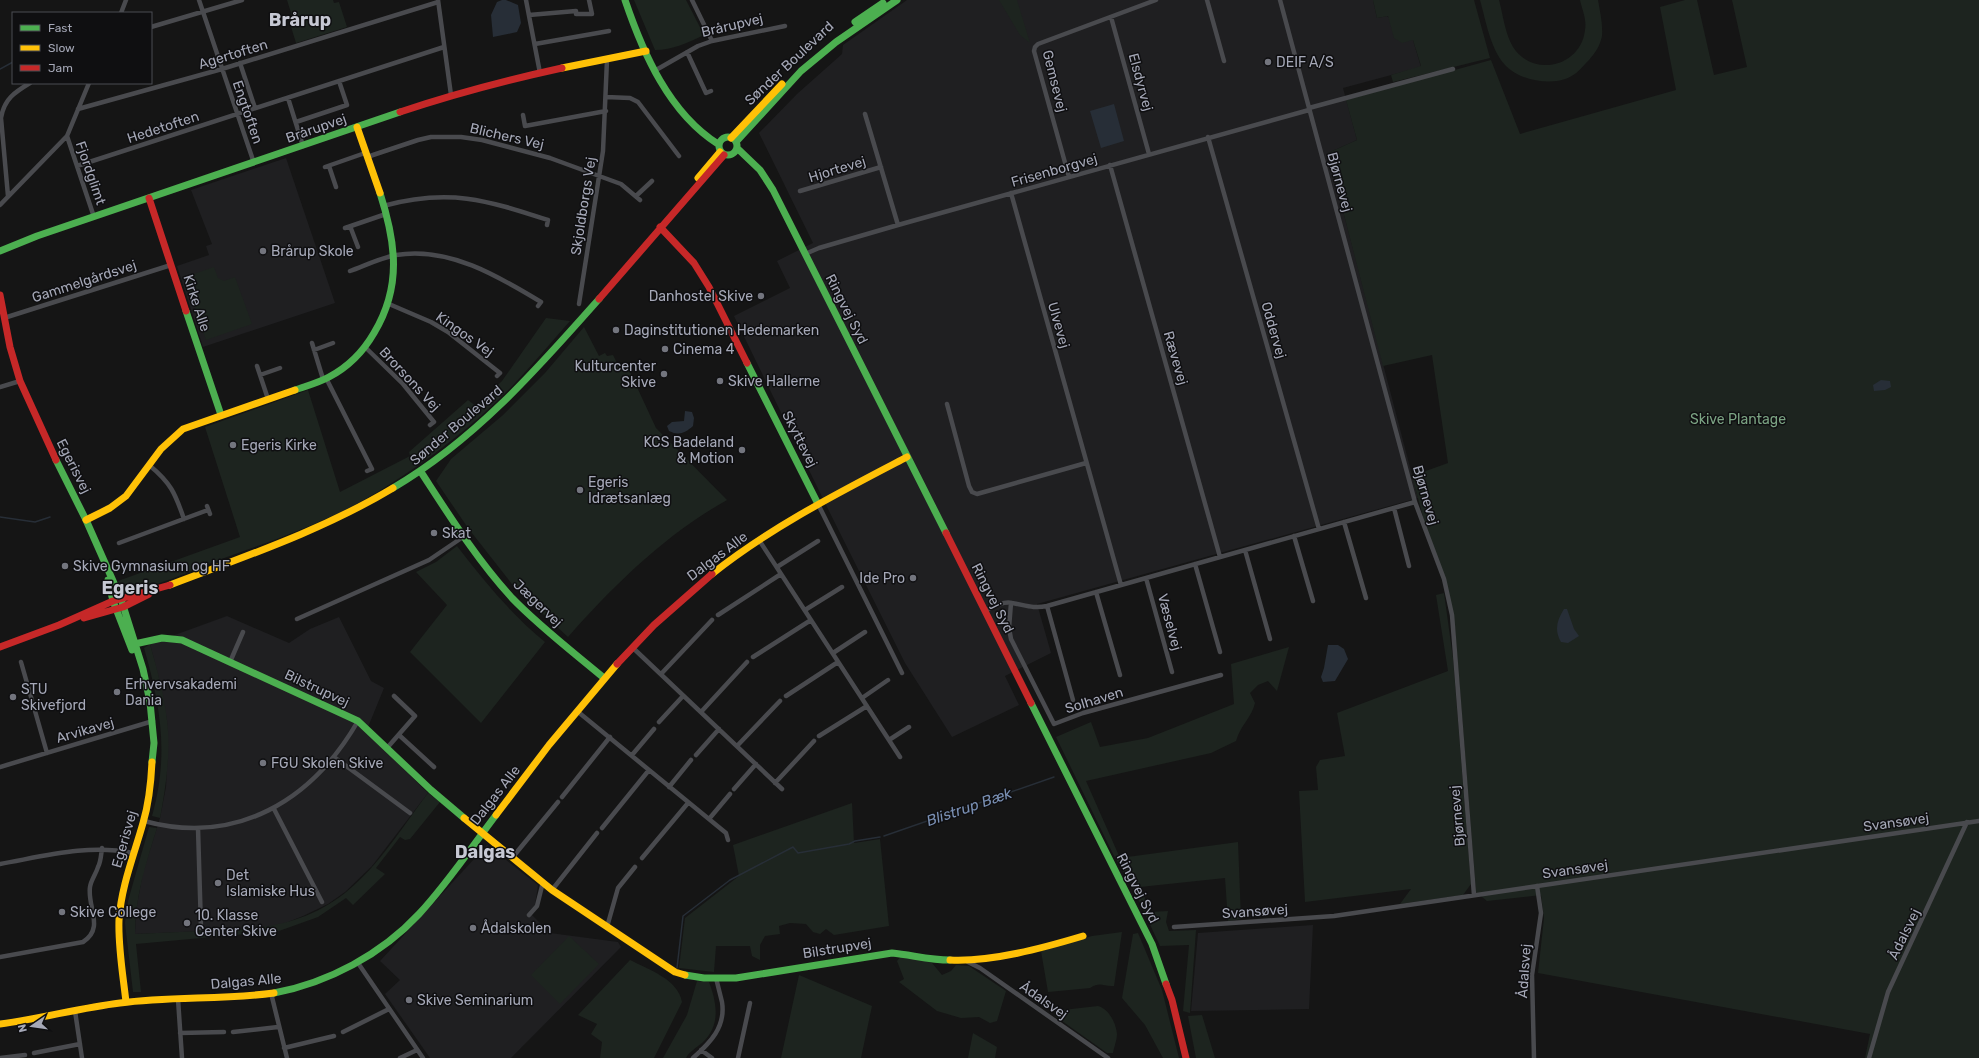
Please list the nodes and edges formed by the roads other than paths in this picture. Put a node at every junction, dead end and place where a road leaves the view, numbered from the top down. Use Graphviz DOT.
graph roads {
  1 [pos="126,0"];
  2 [pos="199,0"];
  3 [pos="242,0"];
  4 [pos="526,0"];
  5 [pos="589,0"];
  6 [pos="625,0"];
  7 [pos="692,0"];
  8 [pos="888,0"];
  9 [pos="897,0"];
  10 [pos="1156,0"];
  11 [pos="1207,0"];
  12 [pos="1280,0"];
  13 [pos="438,1"];
  14 [pos="121,12"];
  15 [pos="203,12"];
  16 [pos="529,15"];
  17 [pos="1111,17"];
  18 [pos="785,26"];
  19 [pos="152,27"];
  20 [pos="609,30"];
  21 [pos="712,41"];
  22 [pos="534,44"];
  23 [pos="444,47"];
  24 [pos="646,51"];
  25 [pos="687,52"];
  26 [pos="607,60"];
  27 [pos="1224,61"];
  28 [pos="240,63"];
  29 [pos="222,69"];
  30 [pos="1453,69"];
  31 [pos="656,70"];
  32 [pos="540,73"];
  33 [pos="339,81"];
  34 [pos="29,84"];
  35 [pos="89,84"];
  36 [pos="710,91"];
  37 [pos="451,95"];
  38 [pos="606,97"];
  39 [pos="288,98"];
  40 [pos="255,108"];
  41 [pos="78,109"];
  42 [pos="1309,109"];
  43 [pos="606,111"];
  44 [pos="237,114"];
  45 [pos="865,114"];
  46 [pos="523,115"];
  47 [pos="296,122"];
  48 [pos="357,127"];
  49 [pos="67,136"];
  50 [pos="1208,137"];
  51 [pos="303,146"];
  52 [pos="734,146"];
  53 [pos="721,148"];
  54 [pos="1150,154"];
  55 [pos="366,155"];
  56 [pos="679,156"];
  57 [pos="254,163"];
  58 [pos="1110,165"];
  59 [pos="77,166"];
  60 [pos="880,167"];
  61 [pos="600,176"];
  62 [pos="1069,177"];
  63 [pos="652,181"];
  64 [pos="336,187"];
  65 [pos="800,191"];
  66 [pos="1011,193"];
  67 [pos="8,196"];
  68 [pos="149,198"];
  69 [pos="0,205"];
  70 [pos="384,206"];
  71 [pos="386,214"];
  72 [pos="94,217"];
  73 [pos="547,225"];
  74 [pos="898,225"];
  75 [pos="350,226"];
  76 [pos="660,227"];
  77 [pos="345,228"];
  78 [pos="358,247"];
  79 [pos="0,251"];
  80 [pos="805,254"];
  81 [pos="396,255"];
  82 [pos="171,265"];
  83 [pos="350,271"];
  84 [pos="0,295"];
  85 [pos="389,304"];
  86 [pos="579,304"];
  87 [pos="538,306"];
  88 [pos="4,318"];
  89 [pos="312,344"];
  90 [pos="333,344"];
  91 [pos="365,347"];
  92 [pos="314,350"];
  93 [pos="257,366"];
  94 [pos="280,368"];
  95 [pos="260,374"];
  96 [pos="497,376"];
  97 [pos="324,379"];
  98 [pos="20,381"];
  99 [pos="0,387"];
  100 [pos="268,399"];
  101 [pos="947,404"];
  102 [pos="220,415"];
  103 [pos="430,425"];
  104 [pos="907,457"];
  105 [pos="1086,463"];
  106 [pos="149,464"];
  107 [pos="367,471"];
  108 [pos="421,472"];
  109 [pos="1415,502"];
  110 [pos="818,504"];
  111 [pos="1394,508"];
  112 [pos="208,510"];
  113 [pos="184,519"];
  114 [pos="86,520"];
  115 [pos="1344,522"];
  116 [pos="1319,529"];
  117 [pos="1294,536"];
  118 [pos="463,537"];
  119 [pos="759,540"];
  120 [pos="818,541"];
  121 [pos="119,543"];
  122 [pos="1245,550"];
  123 [pos="1220,557"];
  124 [pos="1195,564"];
  125 [pos="1409,566"];
  126 [pos="777,567"];
  127 [pos="781,574"];
  128 [pos="1146,578"];
  129 [pos="169,585"];
  130 [pos="1121,585"];
  131 [pos="842,587"];
  132 [pos="1096,592"];
  133 [pos="1366,598"];
  134 [pos="117,600"];
  135 [pos="1313,601"];
  136 [pos="1011,602"];
  137 [pos="1047,606"];
  138 [pos="120,608"];
  139 [pos="804,610"];
  140 [pos="984,611"];
  141 [pos="718,615"];
  142 [pos="297,619"];
  143 [pos="712,620"];
  144 [pos="811,620"];
  145 [pos="59,625"];
  146 [pos="243,632"];
  147 [pos="865,632"];
  148 [pos="1270,639"];
  149 [pos="133,645"];
  150 [pos="0,647"];
  151 [pos="632,647"];
  152 [pos="1220,652"];
  153 [pos="832,653"];
  154 [pos="753,657"];
  155 [pos="20,662"];
  156 [pos="230,662"];
  157 [pos="747,662"];
  158 [pos="838,662"];
  159 [pos="1172,672"];
  160 [pos="902,673"];
  161 [pos="661,674"];
  162 [pos="1221,674"];
  163 [pos="1120,675"];
  164 [pos="604,678"];
  165 [pos="888,680"];
  166 [pos="394,696"];
  167 [pos="684,696"];
  168 [pos="786,696"];
  169 [pos="862,698"];
  170 [pos="1073,700"];
  171 [pos="780,701"];
  172 [pos="867,706"];
  173 [pos="577,711"];
  174 [pos="701,712"];
  175 [pos="153,721"];
  176 [pos="358,721"];
  177 [pos="659,722"];
  178 [pos="909,727"];
  179 [pos="654,729"];
  180 [pos="719,729"];
  181 [pos="399,735"];
  182 [pos="819,736"];
  183 [pos="610,737"];
  184 [pos="889,740"];
  185 [pos="814,741"];
  186 [pos="736,746"];
  187 [pos="387,748"];
  188 [pos="47,753"];
  189 [pos="632,755"];
  190 [pos="696,755"];
  191 [pos="334,757"];
  192 [pos="900,757"];
  193 [pos="691,760"];
  194 [pos="756,764"];
  195 [pos="0,767"];
  196 [pos="434,767"];
  197 [pos="649,770"];
  198 [pos="775,783"];
  199 [pos="669,787"];
  200 [pos="734,789"];
  201 [pos="782,789"];
  202 [pos="730,794"];
  203 [pos="562,797"];
  204 [pos="558,802"];
  205 [pos="688,803"];
  206 [pos="274,809"];
  207 [pos="410,813"];
  208 [pos="709,819"];
  209 [pos="144,821"];
  210 [pos="1979,821"];
  211 [pos="1967,822"];
  212 [pos="198,828"];
  213 [pos="602,828"];
  214 [pos="482,833"];
  215 [pos="597,833"];
  216 [pos="728,840"];
  217 [pos="102,848"];
  218 [pos="133,853"];
  219 [pos="512,858"];
  220 [pos="642,858"];
  221 [pos="0,864"];
  222 [pos="636,867"];
  223 [pos="543,882"];
  224 [pos="1537,886"];
  225 [pos="552,890"];
  226 [pos="1474,895"];
  227 [pos="322,902"];
  228 [pos="530,915"];
  229 [pos="1174,927"];
  230 [pos="201,928"];
  231 [pos="607,928"];
  232 [pos="1083,936"];
  233 [pos="0,958"];
  234 [pos="967,961"];
  235 [pos="358,963"];
  236 [pos="716,978"];
  237 [pos="271,993"];
  238 [pos="178,998"];
  239 [pos="126,1002"];
  240 [pos="750,1003"];
  241 [pos="389,1009"];
  242 [pos="75,1011"];
  243 [pos="0,1024"];
  244 [pos="278,1028"];
  245 [pos="224,1032"];
  246 [pos="233,1032"];
  247 [pos="343,1032"];
  248 [pos="180,1033"];
  249 [pos="334,1036"];
  250 [pos="80,1044"];
  251 [pos="284,1048"];
  252 [pos="417,1050"];
  253 [pos="701,1050"];
  254 [pos="34,1054"];
  255 [pos="25,1055"];
  256 [pos="0,1058"];
  257 [pos="82,1058"];
  258 [pos="182,1058"];
  259 [pos="287,1058"];
  260 [pos="400,1058"];
  261 [pos="423,1058"];
  262 [pos="693,1058"];
  263 [pos="712,1058"];
  264 [pos="738,1058"];
  265 [pos="1108,1058"];
  266 [pos="1186,1058"];
  267 [pos="1534,1058"];
  268 [pos="1869,1058"];
  1 -- 14 [label="street"];
  2 -- 15 [label="street, Engtoften"];
  3 -- 15 [label="street"];
  4 -- 16 [label="street"];
  5 -- 16 [label="street"];
  6 -- 24 [label="street"];
  7 -- 21 [label="street"];
  8 -- 52 [label="street, Sønder Boulevard"];
  9 -- 52 [label="street, Sønder Boulevard"];
  10 -- 17 [label="street, Gemsevej"];
  11 -- 27 [label="street"];
  12 -- 42 [label="street, Bjørnevej"];
  13 -- 23 [label="street"];
  13 -- 28 [label="street, Agertoften"];
  15 -- 19 [label="street"];
  15 -- 29 [label="street, Engtoften"];
  16 -- 22 [label="street"];
  17 -- 54 [label="street, Elsdyrvej"];
  17 -- 62 [label="street, Gemsevej"];
  18 -- 21 [label="street, Brårupvej"];
  20 -- 22 [label="street"];
  21 -- 25 [label="street, Brårupvej"];
  22 -- 32 [label="street"];
  23 -- 33 [label="street, Hedetoften"];
  23 -- 37 [label="street"];
  24 -- 26 [label="street, Brårupvej"];
  24 -- 31 [label="street"];
  25 -- 31 [label="street, Brårupvej"];
  25 -- 36 [label="street, Brårupvej"];
  26 -- 32 [label="street, Brårupvej"];
  26 -- 38 [label="street, Skjoldborgs Vej"];
  28 -- 29 [label="street, Agertoften"];
  28 -- 40 [label="street"];
  29 -- 41 [label="street, Agertoften"];
  29 -- 44 [label="street, Engtoften"];
  30 -- 42 [label="street"];
  31 -- 53 [label="street"];
  32 -- 37 [label="street, Brårupvej"];
  33 -- 39 [label="street, Hedetoften"];
  33 -- 47 [label="street"];
  34 -- 67 [label="street"];
  35 -- 41 [label="street"];
  37 -- 48 [label="street, Brårupvej"];
  38 -- 43 [label="street, Skjoldborgs Vej"];
  38 -- 56 [label="street"];
  39 -- 40 [label="street, Hedetoften"];
  39 -- 47 [label="street"];
  40 -- 44 [label="street, Hedetoften"];
  41 -- 49 [label="street"];
  42 -- 50 [label="street, Frisenborgvej"];
  42 -- 109 [label="street, Bjørnevej"];
  43 -- 46 [label="street"];
  43 -- 61 [label="street, Skjoldborgs Vej"];
  44 -- 57 [label="street, Engtoften"];
  44 -- 59 [label="street, Hedetoften"];
  45 -- 60 [label="street, Hjortevej"];
  47 -- 51 [label="street"];
  48 -- 51 [label="street, Brårupvej"];
  48 -- 55 [label="street"];
  49 -- 59 [label="street, Fjordglimt"];
  49 -- 67 [label="street"];
  50 -- 54 [label="street, Frisenborgvej"];
  50 -- 116 [label="street, Oddervej"];
  51 -- 57 [label="street, Brårupvej"];
  52 -- 53 [label="street"];
  52 -- 53 [label="street"];
  52 -- 80 [label="street, Ringvej Syd"];
  53 -- 76 [label="street, Sønder Boulevard"];
  54 -- 58 [label="street, Frisenborgvej"];
  55 -- 61 [label="street, Blichers Vej"];
  55 -- 64 [label="street, Blichers Vej"];
  55 -- 70 [label="street"];
  57 -- 68 [label="street, Brårupvej"];
  58 -- 62 [label="street, Frisenborgvej"];
  58 -- 123 [label="street, Rævevej"];
  59 -- 72 [label="street, Fjordglimt"];
  60 -- 65 [label="street, Hjortevej"];
  60 -- 74 [label="street, Hjortevej"];
  61 -- 63 [label="street, Blichers Vej"];
  61 -- 86 [label="street, Skjoldborgs Vej"];
  62 -- 66 [label="street, Frisenborgvej"];
  66 -- 74 [label="street, Frisenborgvej"];
  66 -- 105 [label="street, Ulvevej"];
  67 -- 69 [label="street"];
  68 -- 72 [label="street, Brårupvej"];
  68 -- 82 [label="street, Kirke Alle"];
  70 -- 71 [label="street"];
  70 -- 73 [label="street"];
  71 -- 75 [label="street"];
  71 -- 81 [label="street"];
  72 -- 79 [label="street, Brårupvej"];
  74 -- 80 [label="street, Frisenborgvej"];
  75 -- 77 [label="street"];
  75 -- 78 [label="street"];
  76 -- 108 [label="street, Sønder Boulevard"];
  76 -- 110 [label="street, Skyttevej"];
  80 -- 104 [label="street, Ringvej Syd"];
  81 -- 83 [label="street"];
  81 -- 85 [label="street"];
  81 -- 87 [label="street"];
  82 -- 88 [label="street, Gammelgårdsvej"];
  82 -- 102 [label="street, Kirke Alle"];
  84 -- 88 [label="street, Egerisvej"];
  85 -- 91 [label="street"];
  85 -- 96 [label="street, Kingos Vej"];
  88 -- 98 [label="street, Egerisvej"];
  89 -- 92 [label="street"];
  90 -- 92 [label="street"];
  91 -- 97 [label="street"];
  91 -- 103 [label="street, Brorsons Vej"];
  92 -- 97 [label="street"];
  93 -- 95 [label="street"];
  94 -- 95 [label="street"];
  95 -- 100 [label="street"];
  97 -- 100 [label="street"];
  97 -- 107 [label="street"];
  98 -- 99 [label="street"];
  98 -- 114 [label="street, Egerisvej"];
  100 -- 102 [label="street"];
  101 -- 105 [label="street"];
  102 -- 106 [label="street"];
  104 -- 110 [label="street, Dalgas Alle"];
  104 -- 140 [label="street, Ringvej Syd"];
  105 -- 130 [label="street, Ulvevej"];
  106 -- 113 [label="street"];
  106 -- 114 [label="street"];
  108 -- 118 [label="street, Jægervej"];
  108 -- 129 [label="street, Sønder Boulevard"];
  109 -- 111 [label="street, Væselvej"];
  109 -- 226 [label="street, Bjørnevej"];
  110 -- 119 [label="street, Dalgas Alle"];
  110 -- 160 [label="street, Skyttevej"];
  111 -- 115 [label="street, Væselvej"];
  111 -- 125 [label="street"];
  112 -- 113 [label="street"];
  113 -- 121 [label="street"];
  114 -- 134 [label="street, Egerisvej"];
  115 -- 116 [label="street, Væselvej"];
  115 -- 133 [label="street"];
  116 -- 117 [label="street, Væselvej"];
  117 -- 122 [label="street, Væselvej"];
  117 -- 135 [label="street"];
  118 -- 142 [label="street"];
  118 -- 164 [label="street, Jægervej"];
  119 -- 126 [label="street"];
  119 -- 151 [label="street, Dalgas Alle"];
  120 -- 126 [label="street"];
  122 -- 123 [label="street, Væselvej"];
  122 -- 148 [label="street"];
  123 -- 124 [label="street, Væselvej"];
  124 -- 128 [label="street, Væselvej"];
  124 -- 152 [label="street"];
  126 -- 127 [label="street"];
  127 -- 139 [label="street"];
  127 -- 141 [label="street"];
  128 -- 130 [label="street, Væselvej"];
  128 -- 159 [label="street, Væselvej"];
  129 -- 134 [label="street, Sønder Boulevard"];
  129 -- 138 [label="street, Sønder Boulevard"];
  130 -- 132 [label="street, Væselvej"];
  131 -- 139 [label="street"];
  132 -- 137 [label="street, Væselvej"];
  132 -- 163 [label="street"];
  134 -- 138 [label="street, Egerisvej"];
  134 -- 145 [label="street, Sønder Boulevard"];
  136 -- 137 [label="street, Væselvej"];
  136 -- 140 [label="street"];
  136 -- 162 [label="street, Solhaven"];
  137 -- 170 [label="street"];
  138 -- 145 [label="street, Sønder Boulevard"];
  138 -- 149 [label="street, Egerisvej"];
  139 -- 144 [label="street"];
  140 -- 266 [label="street, Ringvej Syd"];
  143 -- 161 [label="street"];
  144 -- 153 [label="street"];
  144 -- 154 [label="street"];
  145 -- 150 [label="street, Sønder Boulevard"];
  146 -- 156 [label="street"];
  147 -- 153 [label="street"];
  149 -- 156 [label="street, Bilstrupvej"];
  149 -- 175 [label="street, Egerisvej"];
  151 -- 161 [label="street"];
  151 -- 164 [label="street, Dalgas Alle"];
  153 -- 158 [label="street"];
  155 -- 188 [label="street, Arvikavej"];
  156 -- 176 [label="street, Bilstrupvej"];
  157 -- 174 [label="street"];
  158 -- 168 [label="street"];
  158 -- 169 [label="street"];
  161 -- 167 [label="street"];
  164 -- 173 [label="street, Dalgas Alle"];
  165 -- 169 [label="street"];
  166 -- 181 [label="street"];
  167 -- 174 [label="street"];
  167 -- 177 [label="street"];
  169 -- 172 [label="street"];
  171 -- 186 [label="street"];
  172 -- 182 [label="street"];
  172 -- 184 [label="street"];
  173 -- 183 [label="street"];
  173 -- 214 [label="street, Dalgas Alle"];
  174 -- 180 [label="street"];
  175 -- 188 [label="street, Arvikavej"];
  175 -- 209 [label="street, Egerisvej"];
  176 -- 187 [label="street, Bilstrupvej"];
  176 -- 191 [label="street"];
  178 -- 184 [label="street"];
  179 -- 189 [label="street"];
  180 -- 186 [label="street"];
  180 -- 190 [label="street"];
  181 -- 187 [label="street"];
  181 -- 196 [label="street"];
  183 -- 189 [label="street"];
  183 -- 203 [label="street"];
  184 -- 192 [label="street"];
  185 -- 198 [label="street"];
  186 -- 194 [label="street"];
  187 -- 214 [label="street, Bilstrupvej"];
  188 -- 195 [label="street, Arvikavej"];
  189 -- 197 [label="street"];
  191 -- 206 [label="street"];
  191 -- 207 [label="street"];
  193 -- 199 [label="street"];
  194 -- 198 [label="street"];
  194 -- 200 [label="street"];
  197 -- 199 [label="street"];
  197 -- 213 [label="street"];
  198 -- 201 [label="street"];
  199 -- 205 [label="street"];
  202 -- 208 [label="street"];
  204 -- 219 [label="street"];
  205 -- 208 [label="street"];
  205 -- 220 [label="street"];
  206 -- 212 [label="street"];
  206 -- 227 [label="street"];
  208 -- 216 [label="street"];
  209 -- 212 [label="street"];
  209 -- 218 [label="street, Egerisvej"];
  210 -- 211 [label="street, Svansøvej"];
  211 -- 224 [label="street, Svansøvej"];
  211 -- 268 [label="street, Ådalsvej"];
  212 -- 230 [label="street"];
  214 -- 219 [label="street, Bilstrupvej"];
  214 -- 235 [label="street, Dalgas Alle"];
  215 -- 225 [label="street"];
  217 -- 218 [label="street"];
  217 -- 221 [label="street"];
  217 -- 233 [label="street"];
  218 -- 239 [label="street, Egerisvej"];
  219 -- 223 [label="street, Bilstrupvej"];
  222 -- 231 [label="street"];
  223 -- 225 [label="street, Bilstrupvej"];
  223 -- 228 [label="street"];
  224 -- 226 [label="street, Svansøvej"];
  224 -- 267 [label="street, Ådalsvej"];
  225 -- 231 [label="street, Bilstrupvej"];
  226 -- 229 [label="street, Svansøvej"];
  231 -- 236 [label="street, Bilstrupvej"];
  232 -- 234 [label="street, Bilstrupvej"];
  234 -- 236 [label="street, Bilstrupvej"];
  234 -- 265 [label="street, Ådalsvej"];
  235 -- 237 [label="street, Dalgas Alle"];
  235 -- 241 [label="street"];
  236 -- 253 [label="street"];
  237 -- 238 [label="street, Dalgas Alle"];
  237 -- 244 [label="street"];
  238 -- 239 [label="street, Dalgas Alle"];
  238 -- 248 [label="street"];
  239 -- 242 [label="street, Dalgas Alle"];
  240 -- 264 [label="street"];
  241 -- 247 [label="street"];
  241 -- 252 [label="street"];
  242 -- 243 [label="street, Dalgas Alle"];
  242 -- 250 [label="street"];
  244 -- 246 [label="street"];
  244 -- 251 [label="street"];
  245 -- 248 [label="street"];
  248 -- 258 [label="street"];
  249 -- 251 [label="street"];
  250 -- 254 [label="street"];
  250 -- 257 [label="street"];
  251 -- 259 [label="street"];
  252 -- 260 [label="street"];
  252 -- 261 [label="street"];
  253 -- 262 [label="street"];
  253 -- 263 [label="street"];
  255 -- 256 [label="street"];
}
